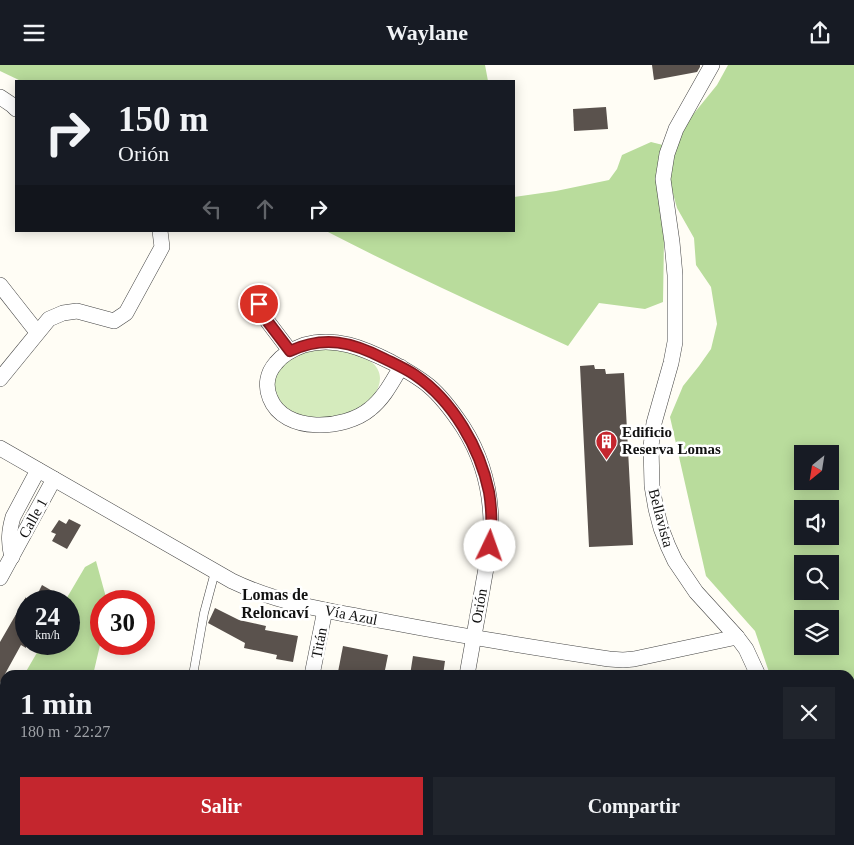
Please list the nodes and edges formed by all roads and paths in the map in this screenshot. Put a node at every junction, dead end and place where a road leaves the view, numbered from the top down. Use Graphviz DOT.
graph roads {
  1 [pos="712,65"];
  2 [pos="0,97"];
  3 [pos="15,108"];
  4 [pos="160,232"];
  5 [pos="0,285"];
  6 [pos="259,304"];
  7 [pos="37,332"];
  8 [pos="290,351"];
  9 [pos="401,367"];
  10 [pos="0,379"];
  11 [pos="0,448"];
  12 [pos="38,470"];
  13 [pos="54,479"];
  14 [pos="12,557"];
  15 [pos="215,572"];
  16 [pos="0,578"];
  17 [pos="325,610"];
  18 [pos="736,637"];
  19 [pos="473,638"];
  20 [pos="194,670"];
  21 [pos="313,670"];
  22 [pos="467,670"];
  23 [pos="756,670"];
  1 -- 18 [label="street, Bellavista"];
  2 -- 3 [label="street"];
  4 -- 7 [label="street"];
  5 -- 7 [label="street"];
  6 -- 8 [label="street"];
  7 -- 10 [label="street"];
  8 -- 9 [label="street, Orión"];
  8 -- 9 [label="street, Orión"];
  9 -- 19 [label="street, Orión"];
  11 -- 12 [label="street, Vía Azul"];
  12 -- 13 [label="street, Vía Azul"];
  12 -- 14 [label="street, Calle 1"];
  13 -- 14 [label="street, Calle 1"];
  13 -- 15 [label="street, Vía Azul"];
  14 -- 16 [label="street, Calle 1"];
  15 -- 17 [label="street, Vía Azul"];
  15 -- 20 [label="lane"];
  17 -- 19 [label="street, Vía Azul"];
  17 -- 21 [label="street, Titán"];
  18 -- 19 [label="street, Vía Azul"];
  18 -- 23 [label="street, Bellavista"];
  19 -- 22 [label="street, Orión"];
}
